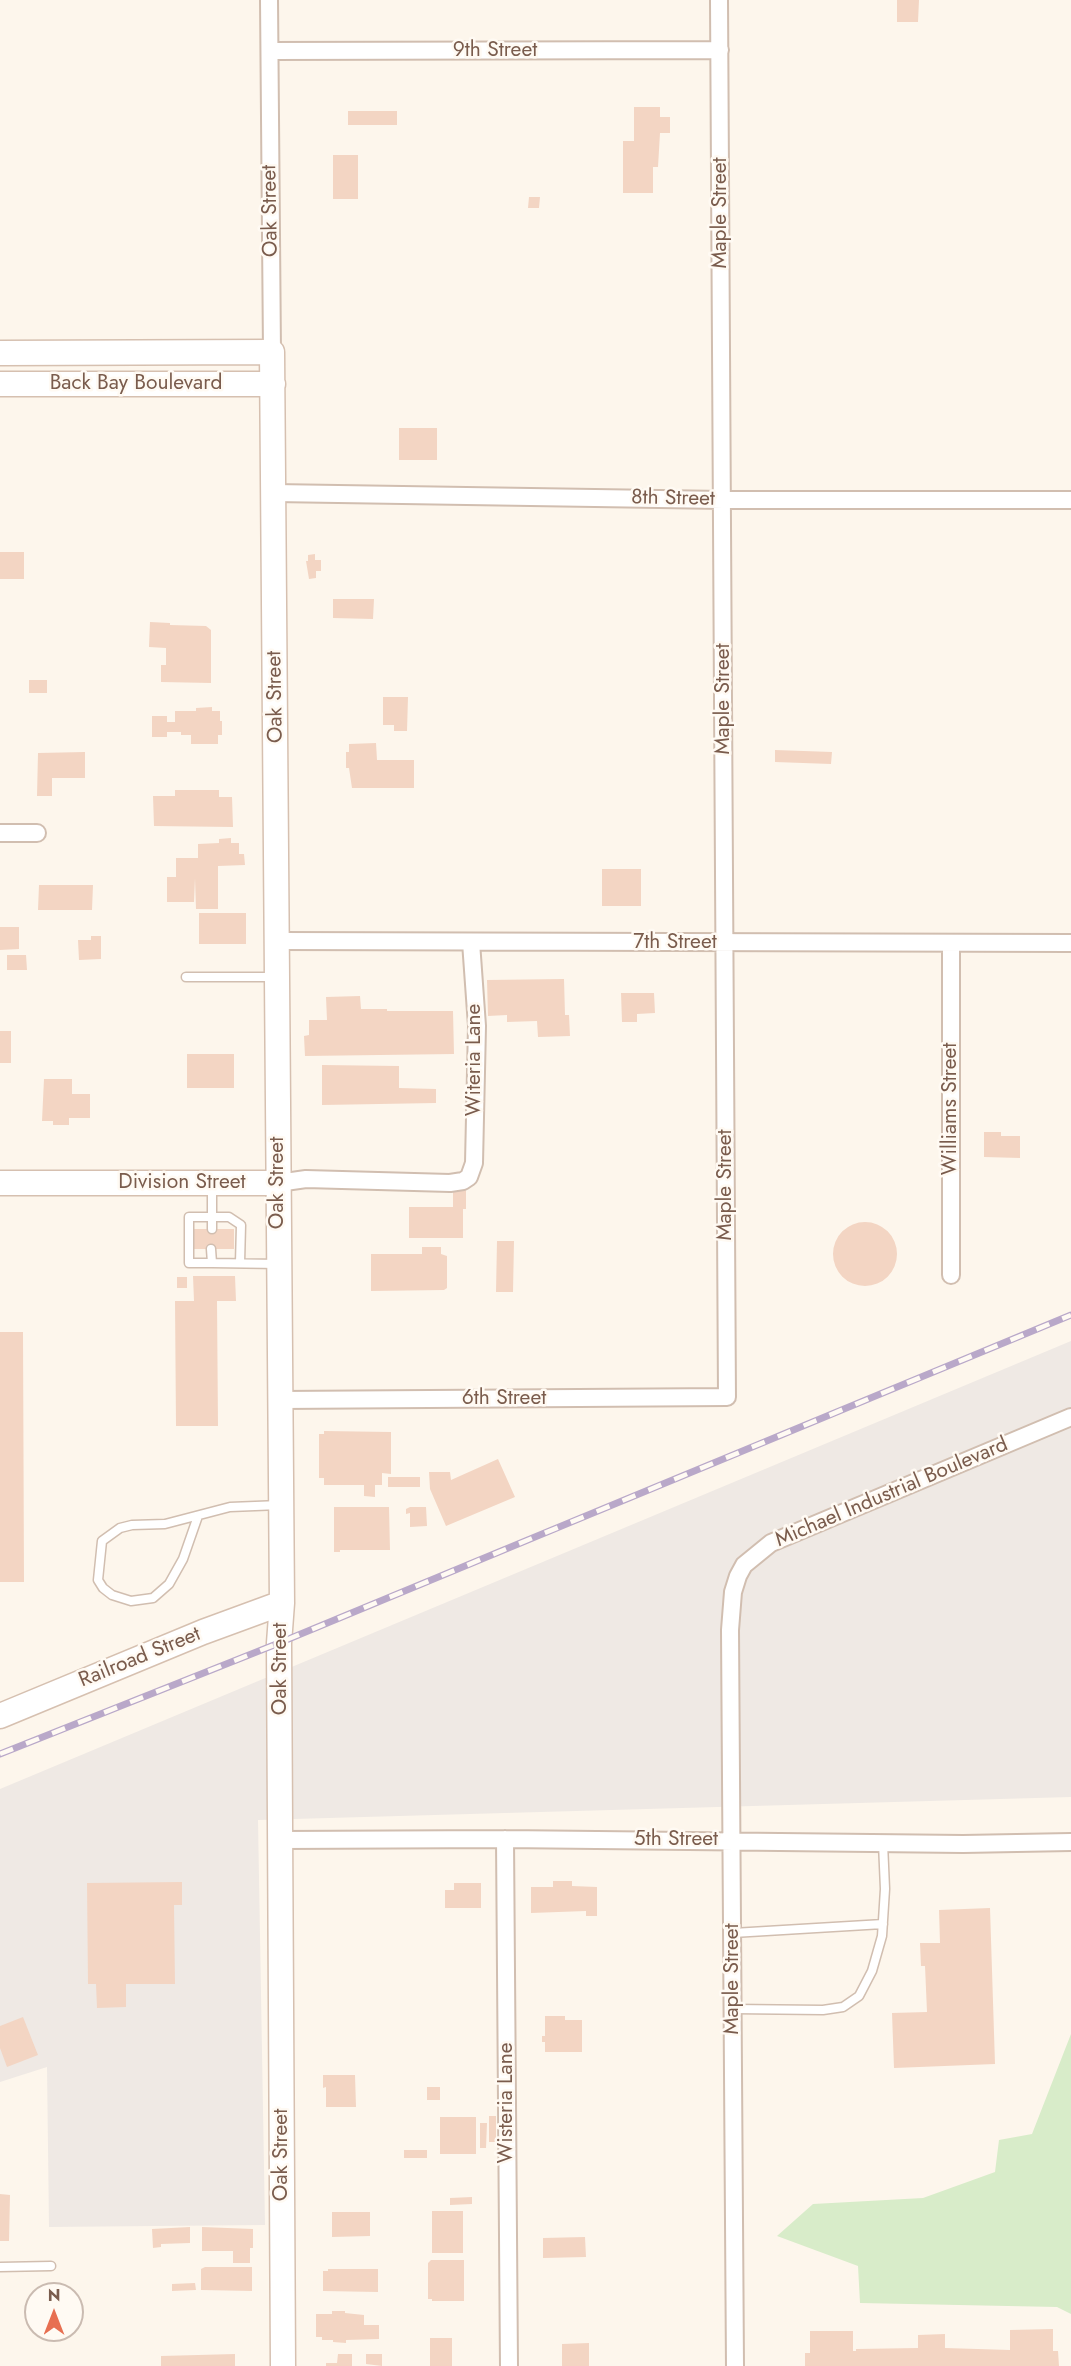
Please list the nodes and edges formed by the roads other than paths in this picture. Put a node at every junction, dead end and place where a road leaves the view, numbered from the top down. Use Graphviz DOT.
graph roads {
  1 [pos="270,0"];
  2 [pos="719,0"];
  3 [pos="720,50"];
  4 [pos="270,51"];
  5 [pos="272,352"];
  6 [pos="0,353"];
  7 [pos="0,384"];
  8 [pos="273,384"];
  9 [pos="274,493"];
  10 [pos="723,500"];
  11 [pos="1071,500"];
  12 [pos="0,833"];
  13 [pos="37,833"];
  14 [pos="278,941"];
  15 [pos="471,942"];
  16 [pos="724,943"];
  17 [pos="951,943"];
  18 [pos="1071,943"];
  19 [pos="186,977"];
  20 [pos="278,977"];
  21 [pos="469,1177"];
  22 [pos="0,1183"];
  23 [pos="212,1183"];
  24 [pos="278,1183"];
  25 [pos="212,1217"];
  26 [pos="212,1229"];
  27 [pos="212,1249"];
  28 [pos="212,1263"];
  29 [pos="240,1263"];
  30 [pos="279,1264"];
  31 [pos="951,1275"];
  32 [pos="727,1397"];
  33 [pos="280,1400"];
  34 [pos="1071,1417"];
  35 [pos="281,1505"];
  36 [pos="198,1516"];
  37 [pos="733,1592"];
  38 [pos="282,1603"];
  39 [pos="0,1716"];
  40 [pos="505,1839"];
  41 [pos="281,1840"];
  42 [pos="732,1840"];
  43 [pos="882,1842"];
  44 [pos="1071,1842"];
  45 [pos="883,1924"];
  46 [pos="733,1933"];
  47 [pos="733,2009"];
  48 [pos="0,2266"];
  49 [pos="51,2266"];
  50 [pos="283,2366"];
  51 [pos="509,2366"];
  52 [pos="735,2366"];
  1 -- 4 [label="street, Oak Street"];
  2 -- 3 [label="street, Maple Street"];
  3 -- 4 [label="street, 9th Street"];
  3 -- 10 [label="street, Maple Street"];
  4 -- 5 [label="street, Oak Street"];
  5 -- 6 [label="main road, Back Bay Boulevard"];
  5 -- 8 [label="main road, Oak Street"];
  7 -- 8 [label="main road, Back Bay Boulevard"];
  8 -- 9 [label="main road, Oak Street"];
  9 -- 10 [label="street, 8th Street"];
  9 -- 14 [label="main road, Oak Street"];
  10 -- 11 [label="street, 8th Street"];
  10 -- 16 [label="street, Maple Street"];
  12 -- 13 [label="street"];
  14 -- 15 [label="street, 7th Street"];
  14 -- 20 [label="main road, Oak Street"];
  15 -- 16 [label="street, 7th Street"];
  15 -- 21 [label="street, Witeria Lane"];
  16 -- 17 [label="street, 7th Street"];
  16 -- 32 [label="street, Maple Street"];
  17 -- 18 [label="street, 7th Street"];
  17 -- 31 [label="street, Williams Street"];
  19 -- 20 [label="lane"];
  20 -- 24 [label="main road, Oak Street"];
  21 -- 24 [label="street, Division Street"];
  22 -- 23 [label="main road, Division Street"];
  23 -- 24 [label="main road, Division Street"];
  23 -- 25 [label="lane"];
  24 -- 30 [label="main road, Oak Street"];
  25 -- 26 [label="lane"];
  25 -- 28 [label="lane"];
  25 -- 29 [label="lane"];
  27 -- 28 [label="lane"];
  28 -- 29 [label="lane"];
  29 -- 30 [label="lane"];
  30 -- 33 [label="main road, Oak Street"];
  32 -- 33 [label="street, 6th Street"];
  33 -- 35 [label="main road, Oak Street"];
  34 -- 37 [label="street, Michael Industrial Boulevard"];
  35 -- 36 [label="lane"];
  35 -- 38 [label="main road, Oak Street"];
  36 -- 36 [label="lane"];
  37 -- 42 [label="street, Maple Street"];
  38 -- 39 [label="main road, Railroad Street"];
  38 -- 41 [label="main road, Oak Street"];
  40 -- 41 [label="street, 5th Street"];
  40 -- 42 [label="street, 5th Street"];
  40 -- 51 [label="street, Wisteria Lane"];
  41 -- 50 [label="main road, Oak Street"];
  42 -- 43 [label="street, 5th Street"];
  42 -- 46 [label="street, Maple Street"];
  43 -- 44 [label="street, 5th Street"];
  43 -- 45 [label="lane"];
  45 -- 46 [label="lane"];
  45 -- 47 [label="lane"];
  46 -- 47 [label="street, Maple Street"];
  47 -- 52 [label="street, Maple Street"];
  48 -- 49 [label="lane"];
}
